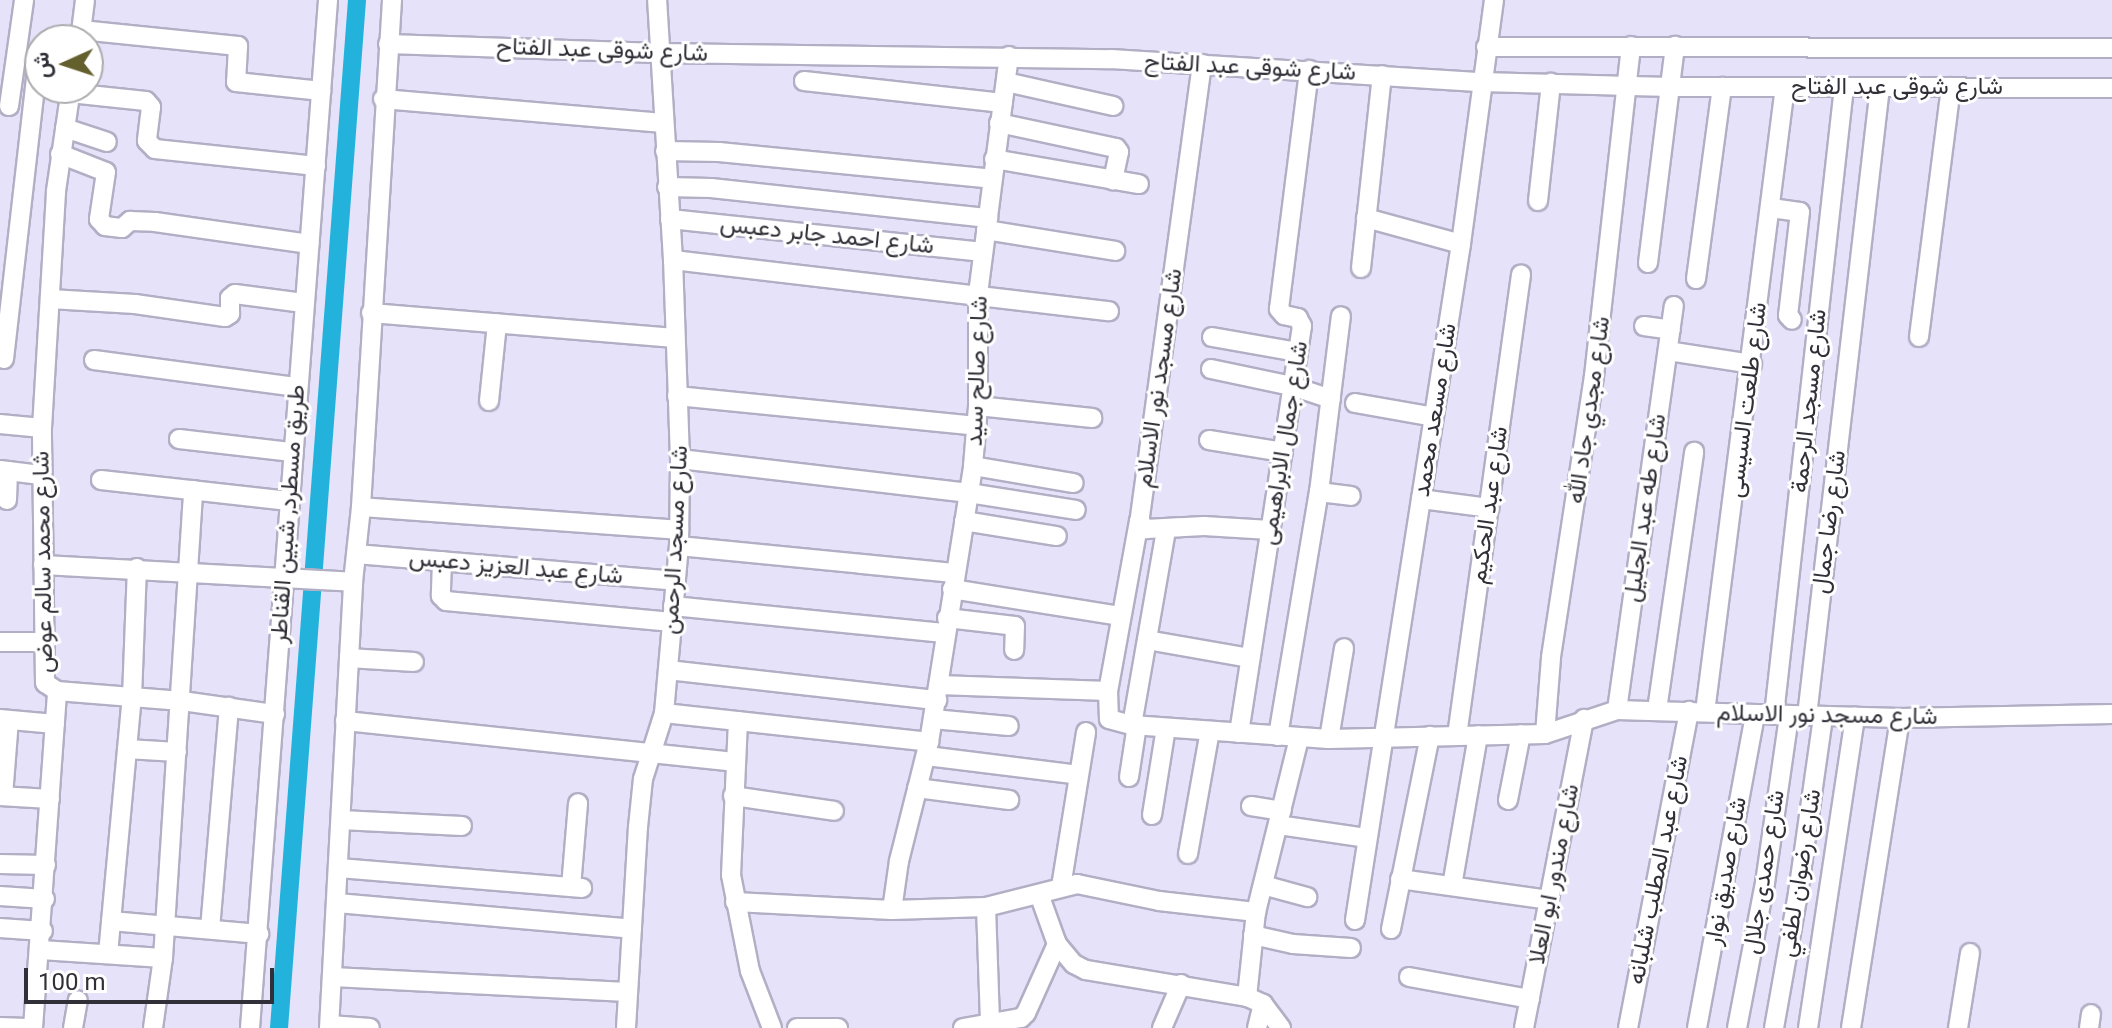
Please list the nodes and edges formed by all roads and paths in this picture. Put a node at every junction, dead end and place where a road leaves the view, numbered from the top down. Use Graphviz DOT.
graph roads {
  1 [pos="24,0"];
  2 [pos="85,0"];
  3 [pos="328,0"];
  4 [pos="392,0"];
  5 [pos="657,0"];
  6 [pos="1494,0"];
  7 [pos="82,24"];
  8 [pos="104,36"];
  9 [pos="388,44"];
  10 [pos="1631,46"];
  11 [pos="1675,46"];
  12 [pos="1486,47"];
  13 [pos="2112,48"];
  14 [pos="660,53"];
  15 [pos="1009,56"];
  16 [pos="1202,64"];
  17 [pos="7,70"];
  18 [pos="1309,70"];
  19 [pos="1382,75"];
  20 [pos="804,81"];
  21 [pos="1006,82"];
  22 [pos="1481,82"];
  23 [pos="1551,83"];
  24 [pos="1629,86"];
  25 [pos="1671,87"];
  26 [pos="1722,87"];
  27 [pos="1785,87"];
  28 [pos="1844,87"];
  29 [pos="1880,87"];
  30 [pos="1951,87"];
  31 [pos="2112,88"];
  32 [pos="322,91"];
  33 [pos="104,95"];
  34 [pos="383,99"];
  35 [pos="1003,103"];
  36 [pos="35,104"];
  37 [pos="69,104"];
  38 [pos="9,106"];
  39 [pos="1113,106"];
  40 [pos="663,123"];
  41 [pos="999,123"];
  42 [pos="65,128"];
  43 [pos="107,142"];
  44 [pos="665,151"];
  45 [pos="60,154"];
  46 [pos="994,159"];
  47 [pos="316,166"];
  48 [pos="992,179"];
  49 [pos="1113,180"];
  50 [pos="1139,184"];
  51 [pos="667,187"];
  52 [pos="1538,201"];
  53 [pos="1771,208"];
  54 [pos="1366,218"];
  55 [pos="670,219"];
  56 [pos="987,224"];
  57 [pos="309,244"];
  58 [pos="1461,244"];
  59 [pos="1115,251"];
  60 [pos="983,252"];
  61 [pos="673,260"];
  62 [pos="1648,263"];
  63 [pos="1361,268"];
  64 [pos="1521,274"];
  65 [pos="1696,279"];
  66 [pos="978,294"];
  67 [pos="50,299"];
  68 [pos="303,303"];
  69 [pos="1674,306"];
  70 [pos="1109,311"];
  71 [pos="371,313"];
  72 [pos="1341,316"];
  73 [pos="1792,320"];
  74 [pos="497,323"];
  75 [pos="1644,326"];
  76 [pos="1671,330"];
  77 [pos="1212,337"];
  78 [pos="1919,337"];
  79 [pos="675,338"];
  80 [pos="1668,351"];
  81 [pos="1297,352"];
  82 [pos="4,359"];
  83 [pos="94,360"];
  84 [pos="1752,364"];
  85 [pos="1211,369"];
  86 [pos="1292,386"];
  87 [pos="297,387"];
  88 [pos="677,396"];
  89 [pos="1331,399"];
  90 [pos="489,401"];
  91 [pos="1355,403"];
  92 [pos="978,406"];
  93 [pos="1434,417"];
  94 [pos="1092,418"];
  95 [pos="0,424"];
  96 [pos="976,426"];
  97 [pos="42,428"];
  98 [pos="179,439"];
  99 [pos="1209,440"];
  100 [pos="292,452"];
  101 [pos="1283,452"];
  102 [pos="1694,452"];
  103 [pos="680,459"];
  104 [pos="973,466"];
  105 [pos="4,471"];
  106 [pos="41,475"];
  107 [pos="101,480"];
  108 [pos="1074,483"];
  109 [pos="193,490"];
  110 [pos="1319,492"];
  111 [pos="969,493"];
  112 [pos="1351,496"];
  113 [pos="1421,499"];
  114 [pos="7,500"];
  115 [pos="289,501"];
  116 [pos="361,507"];
  117 [pos="1489,508"];
  118 [pos="1076,510"];
  119 [pos="964,521"];
  120 [pos="1139,521"];
  121 [pos="1166,530"];
  122 [pos="1270,530"];
  123 [pos="1057,536"];
  124 [pos="679,538"];
  125 [pos="356,554"];
  126 [pos="442,561"];
  127 [pos="43,565"];
  128 [pos="137,568"];
  129 [pos="189,571"];
  130 [pos="291,579"];
  131 [pos="676,581"];
  132 [pos="953,581"];
  133 [pos="343,582"];
  134 [pos="672,614"];
  135 [pos="1121,616"];
  136 [pos="945,625"];
  137 [pos="1147,640"];
  138 [pos="0,642"];
  139 [pos="44,642"];
  140 [pos="1344,648"];
  141 [pos="1014,650"];
  142 [pos="349,658"];
  143 [pos="1250,658"];
  144 [pos="414,662"];
  145 [pos="668,670"];
  146 [pos="57,691"];
  147 [pos="1108,691"];
  148 [pos="938,692"];
  149 [pos="132,697"];
  150 [pos="182,701"];
  151 [pos="229,707"];
  152 [pos="1617,710"];
  153 [pos="1657,710"];
  154 [pos="1697,712"];
  155 [pos="664,713"];
  156 [pos="275,714"];
  157 [pos="2112,714"];
  158 [pos="1790,716"];
  159 [pos="1855,717"];
  160 [pos="1900,718"];
  161 [pos="933,719"];
  162 [pos="1584,719"];
  163 [pos="4,720"];
  164 [pos="345,721"];
  165 [pos="738,721"];
  166 [pos="55,724"];
  167 [pos="1134,725"];
  168 [pos="1009,726"];
  169 [pos="1166,728"];
  170 [pos="1210,731"];
  171 [pos="1086,732"];
  172 [pos="1239,733"];
  173 [pos="1521,734"];
  174 [pos="1545,734"];
  175 [pos="1478,735"];
  176 [pos="1278,736"];
  177 [pos="1430,736"];
  178 [pos="1457,736"];
  179 [pos="1299,738"];
  180 [pos="1382,738"];
  181 [pos="1329,739"];
  182 [pos="127,749"];
  183 [pos="928,749"];
  184 [pos="654,751"];
  185 [pos="177,752"];
  186 [pos="735,762"];
  187 [pos="1079,775"];
  188 [pos="1129,777"];
  189 [pos="917,788"];
  190 [pos="1,796"];
  191 [pos="733,796"];
  192 [pos="50,799"];
  193 [pos="1009,800"];
  194 [pos="1508,800"];
  195 [pos="578,803"];
  196 [pos="1251,806"];
  197 [pos="834,811"];
  198 [pos="1152,815"];
  199 [pos="1280,818"];
  200 [pos="341,820"];
  201 [pos="462,826"];
  202 [pos="1367,838"];
  203 [pos="1188,854"];
  204 [pos="0,864"];
  205 [pos="46,865"];
  206 [pos="339,868"];
  207 [pos="1400,879"];
  208 [pos="1765,883"];
  209 [pos="1263,885"];
  210 [pos="1452,886"];
  211 [pos="1061,887"];
  212 [pos="1798,893"];
  213 [pos="1039,894"];
  214 [pos="1826,894"];
  215 [pos="0,896"];
  216 [pos="1307,897"];
  217 [pos="45,899"];
  218 [pos="1549,900"];
  219 [pos="735,902"];
  220 [pos="337,903"];
  221 [pos="986,907"];
  222 [pos="892,910"];
  223 [pos="1256,912"];
  224 [pos="1355,920"];
  225 [pos="111,921"];
  226 [pos="165,924"];
  227 [pos="0,928"];
  228 [pos="210,929"];
  229 [pos="632,929"];
  230 [pos="1391,929"];
  231 [pos="259,934"];
  232 [pos="1253,935"];
  233 [pos="42,940"];
  234 [pos="1057,944"];
  235 [pos="1351,948"];
  236 [pos="1970,953"];
  237 [pos="108,954"];
  238 [pos="163,958"];
  239 [pos="332,977"];
  240 [pos="1409,977"];
  241 [pos="1181,984"];
  242 [pos="628,992"];
  243 [pos="1530,999"];
  244 [pos="78,1000"];
  245 [pos="1255,1000"];
  246 [pos="996,1023"];
  247 [pos="330,1026"];
  248 [pos="0,1027"];
  249 [pos="33,1028"];
  250 [pos="73,1028"];
  251 [pos="153,1028"];
  252 [pos="250,1028"];
  253 [pos="370,1028"];
  254 [pos="626,1028"];
  255 [pos="772,1028"];
  256 [pos="797,1028"];
  257 [pos="838,1028"];
  258 [pos="963,1028"];
  259 [pos="1162,1028"];
  260 [pos="1257,1028"];
  261 [pos="1281,1028"];
  262 [pos="1524,1028"];
  263 [pos="1628,1028"];
  264 [pos="1697,1028"];
  265 [pos="1737,1028"];
  266 [pos="1774,1028"];
  267 [pos="1808,1028"];
  268 [pos="1851,1028"];
  269 [pos="1958,1028"];
  1 -- 17 [label="street"];
  2 -- 7 [label="street"];
  3 -- 32 [label="street, طريق مسطرد, شبين القناطر"];
  4 -- 9 [label="street"];
  5 -- 14 [label="street, شارع مسجد الرحمن"];
  6 -- 12 [label="street, شارع مسعد محمد"];
  8 -- 32 [label="street"];
  9 -- 14 [label="street, شارع شوقى عبد الفتاح"];
  9 -- 34 [label="street"];
  10 -- 11 [label="street, شارع شوقى عبد الفتاح"];
  10 -- 12 [label="street, شارع شوقى عبد الفتاح"];
  10 -- 24 [label="street, شارع مجدي جاد الله"];
  11 -- 13 [label="street, شارع شوقى عبد الفتاح"];
  11 -- 25 [label="street"];
  12 -- 22 [label="street, شارع مسعد محمد"];
  14 -- 15 [label="street, شارع شوقى عبد الفتاح"];
  14 -- 40 [label="street, شارع مسجد الرحمن"];
  15 -- 16 [label="street, شارع شوقى عبد الفتاح"];
  15 -- 21 [label="street, شارع صالح سيد"];
  16 -- 18 [label="street, شارع شوقى عبد الفتاح"];
  16 -- 120 [label="street, شارع مسجد نور الاسلام"];
  17 -- 38 [label="street"];
  18 -- 19 [label="street, شارع شوقى عبد الفتاح"];
  18 -- 81 [label="street, شارع جمال الابراهيمى"];
  19 -- 22 [label="street, شارع شوقى عبد الفتاح"];
  19 -- 54 [label="street"];
  20 -- 35 [label="street"];
  21 -- 35 [label="street, شارع صالح سيد"];
  21 -- 39 [label="street"];
  22 -- 23 [label="street, شارع شوقى عبد الفتاح"];
  22 -- 58 [label="street, شارع مسعد محمد"];
  23 -- 24 [label="street, شارع شوقى عبد الفتاح"];
  23 -- 52 [label="street"];
  24 -- 25 [label="street, شارع شوقى عبد الفتاح"];
  24 -- 174 [label="street, شارع مجدي جاد الله"];
  25 -- 26 [label="street, شارع شوقى عبد الفتاح"];
  25 -- 62 [label="street"];
  26 -- 27 [label="street, شارع شوقى عبد الفتاح"];
  26 -- 65 [label="street"];
  27 -- 28 [label="street, شارع شوقى عبد الفتاح"];
  27 -- 53 [label="street, شارع طلعت السيسى"];
  28 -- 29 [label="street, شارع شوقى عبد الفتاح"];
  28 -- 158 [label="street, شارع مسجد الرحمة"];
  29 -- 30 [label="street, شارع شوقى عبد الفتاح"];
  29 -- 158 [label="street, شارع رضا جمال"];
  30 -- 31 [label="street, شارع شوقى عبد الفتاح"];
  30 -- 78 [label="street"];
  32 -- 47 [label="street, طريق مسطرد, شبين القناطر"];
  33 -- 47 [label="street"];
  34 -- 40 [label="street"];
  34 -- 71 [label="street"];
  35 -- 41 [label="street, شارع صالح سيد"];
  36 -- 82 [label="street"];
  37 -- 42 [label="street, شارع محمد سالم عوض"];
  40 -- 44 [label="street, شارع مسجد الرحمن"];
  41 -- 46 [label="street, شارع صالح سيد"];
  41 -- 49 [label="street"];
  42 -- 43 [label="street"];
  42 -- 45 [label="street, شارع محمد سالم عوض"];
  44 -- 48 [label="street"];
  44 -- 51 [label="street, شارع مسجد الرحمن"];
  45 -- 57 [label="street"];
  45 -- 67 [label="street, شارع محمد سالم عوض"];
  46 -- 48 [label="street, شارع صالح سيد"];
  46 -- 49 [label="street"];
  47 -- 57 [label="street, طريق مسطرد, شبين القناطر"];
  48 -- 56 [label="street, شارع صالح سيد"];
  49 -- 50 [label="street"];
  51 -- 55 [label="street, شارع مسجد الرحمن"];
  51 -- 56 [label="street"];
  53 -- 73 [label="street"];
  53 -- 84 [label="street, شارع طلعت السيسى"];
  54 -- 58 [label="street"];
  54 -- 63 [label="street"];
  55 -- 60 [label="street, شارع احمد جابر دعبس"];
  55 -- 61 [label="street, شارع مسجد الرحمن"];
  56 -- 59 [label="street"];
  56 -- 60 [label="street, شارع صالح سيد"];
  57 -- 68 [label="street, طريق مسطرد, شبين القناطر"];
  58 -- 93 [label="street, شارع مسعد محمد"];
  60 -- 66 [label="street, شارع صالح سيد"];
  61 -- 66 [label="street"];
  61 -- 79 [label="street, شارع مسجد الرحمن"];
  64 -- 117 [label="street, شارع عبد الحكيم"];
  66 -- 70 [label="street"];
  66 -- 92 [label="street, شارع صالح سيد"];
  67 -- 68 [label="street"];
  67 -- 97 [label="street, شارع محمد سالم عوض"];
  68 -- 87 [label="street, طريق مسطرد, شبين القناطر"];
  69 -- 76 [label="street, شارع طه عبد الجليل"];
  71 -- 74 [label="street"];
  71 -- 116 [label="street"];
  72 -- 89 [label="street"];
  74 -- 79 [label="street"];
  74 -- 90 [label="street"];
  75 -- 76 [label="street"];
  76 -- 80 [label="street, شارع طه عبد الجليل"];
  77 -- 81 [label="street"];
  79 -- 88 [label="street, شارع مسجد الرحمن"];
  80 -- 84 [label="street"];
  80 -- 152 [label="street, شارع طه عبد الجليل"];
  81 -- 86 [label="street, شارع جمال الابراهيمى"];
  83 -- 87 [label="street"];
  84 -- 154 [label="street, شارع طلعت السيسى"];
  85 -- 86 [label="street"];
  86 -- 89 [label="street"];
  86 -- 101 [label="street, شارع جمال الابراهيمى"];
  87 -- 100 [label="street, طريق مسطرد, شبين القناطر"];
  88 -- 96 [label="street"];
  88 -- 103 [label="street, شارع مسجد الرحمن"];
  89 -- 110 [label="street"];
  91 -- 93 [label="street"];
  92 -- 94 [label="street"];
  92 -- 96 [label="street, شارع صالح سيد"];
  93 -- 113 [label="street, شارع مسعد محمد"];
  95 -- 97 [label="street"];
  96 -- 104 [label="street, شارع صالح سيد"];
  97 -- 106 [label="street, شارع محمد سالم عوض"];
  98 -- 100 [label="street"];
  99 -- 101 [label="street"];
  100 -- 115 [label="street, طريق مسطرد, شبين القناطر"];
  101 -- 122 [label="street, شارع جمال الابراهيمى"];
  102 -- 153 [label="street"];
  103 -- 111 [label="street"];
  103 -- 124 [label="street, شارع مسجد الرحمن"];
  104 -- 108 [label="street"];
  104 -- 111 [label="street, شارع صالح سيد"];
  105 -- 106 [label="street"];
  105 -- 114 [label="street"];
  106 -- 127 [label="street, شارع محمد سالم عوض"];
  107 -- 109 [label="street"];
  109 -- 115 [label="street"];
  109 -- 129 [label="street"];
  110 -- 112 [label="street"];
  110 -- 176 [label="street"];
  111 -- 118 [label="street"];
  111 -- 119 [label="street, شارع صالح سيد"];
  113 -- 117 [label="street"];
  113 -- 180 [label="street, شارع مسعد محمد"];
  115 -- 130 [label="street, طريق مسطرد, شبين القناطر"];
  116 -- 124 [label="street"];
  116 -- 125 [label="street"];
  117 -- 178 [label="street, شارع عبد الحكيم"];
  119 -- 123 [label="street"];
  119 -- 132 [label="street, شارع صالح سيد"];
  120 -- 121 [label="street"];
  120 -- 135 [label="street, شارع مسجد نور الاسلام"];
  121 -- 122 [label="street"];
  121 -- 137 [label="street"];
  122 -- 143 [label="street, شارع جمال الابراهيمى"];
  124 -- 131 [label="street, شارع مسجد الرحمن"];
  124 -- 132 [label="street"];
  125 -- 126 [label="street, شارع عبد العزيز دعبس"];
  125 -- 133 [label="street"];
  126 -- 131 [label="street, شارع عبد العزيز دعبس"];
  126 -- 134 [label="street"];
  127 -- 128 [label="street"];
  127 -- 139 [label="street, شارع محمد سالم عوض"];
  128 -- 129 [label="street"];
  128 -- 149 [label="street"];
  129 -- 130 [label="street"];
  129 -- 150 [label="street"];
  130 -- 133 [label="street"];
  130 -- 156 [label="street, طريق مسطرد, شبين القناطر"];
  131 -- 134 [label="street, شارع مسجد الرحمن"];
  132 -- 135 [label="street"];
  132 -- 136 [label="street, شارع صالح سيد"];
  133 -- 142 [label="street"];
  134 -- 136 [label="street"];
  134 -- 145 [label="street, شارع مسجد الرحمن"];
  135 -- 147 [label="street, شارع مسجد نور الاسلام"];
  136 -- 141 [label="street"];
  136 -- 148 [label="street, شارع صالح سيد"];
  137 -- 143 [label="street"];
  137 -- 167 [label="street"];
  138 -- 139 [label="street"];
  139 -- 146 [label="street, شارع محمد سالم عوض"];
  140 -- 181 [label="street"];
  142 -- 144 [label="street"];
  142 -- 164 [label="street"];
  143 -- 172 [label="street, شارع جمال الابراهيمى"];
  145 -- 148 [label="street"];
  145 -- 155 [label="street, شارع مسجد الرحمن"];
  146 -- 149 [label="street"];
  146 -- 166 [label="street, شارع محمد سالم عوض"];
  147 -- 148 [label="street"];
  147 -- 167 [label="street"];
  148 -- 161 [label="street, شارع صالح سيد"];
  149 -- 150 [label="street"];
  149 -- 182 [label="street"];
  150 -- 151 [label="street"];
  150 -- 185 [label="street"];
  151 -- 156 [label="street"];
  151 -- 228 [label="street"];
  152 -- 153 [label="street, شارع مسجد نور الاسلام"];
  152 -- 162 [label="street, شارع مسجد نور الاسلام"];
  153 -- 154 [label="street, شارع مسجد نور الاسلام"];
  154 -- 158 [label="street, شارع مسجد نور الاسلام"];
  154 -- 263 [label="street, شارع عبد المطلب شلبانه"];
  155 -- 165 [label="street"];
  155 -- 184 [label="street, شارع مسجد الرحمن"];
  156 -- 231 [label="street, طريق مسطرد, شبين القناطر"];
  157 -- 160 [label="street, شارع مسجد نور الاسلام"];
  158 -- 159 [label="street, شارع مسجد نور الاسلام"];
  158 -- 208 [label="street, شارع حمدى جلال"];
  158 -- 212 [label="street, شارع رضوان لطفي"];
  158 -- 264 [label="street, شارع صديق نوار"];
  159 -- 160 [label="street, شارع مسجد نور الاسلام"];
  159 -- 214 [label="street"];
  160 -- 268 [label="street"];
  161 -- 168 [label="street"];
  161 -- 183 [label="street, شارع صالح سيد"];
  162 -- 174 [label="street, شارع مسجد نور الاسلام"];
  162 -- 218 [label="street, شارع مندور ابو العلا"];
  163 -- 166 [label="street"];
  163 -- 190 [label="street"];
  164 -- 184 [label="street"];
  164 -- 200 [label="street"];
  165 -- 183 [label="street"];
  165 -- 186 [label="street"];
  166 -- 192 [label="street, شارع محمد سالم عوض"];
  167 -- 169 [label="street"];
  167 -- 188 [label="street"];
  169 -- 170 [label="street"];
  169 -- 198 [label="street"];
  170 -- 172 [label="street"];
  170 -- 203 [label="street"];
  171 -- 187 [label="street"];
  172 -- 176 [label="street"];
  173 -- 174 [label="street"];
  173 -- 175 [label="street"];
  173 -- 194 [label="street"];
  175 -- 178 [label="street"];
  175 -- 210 [label="street"];
  176 -- 179 [label="street"];
  177 -- 178 [label="street"];
  177 -- 180 [label="street"];
  177 -- 207 [label="street"];
  179 -- 181 [label="street"];
  179 -- 199 [label="street"];
  180 -- 181 [label="street"];
  180 -- 202 [label="street, شارع مسعد محمد"];
  182 -- 185 [label="street"];
  182 -- 225 [label="street"];
  183 -- 187 [label="street"];
  183 -- 189 [label="street, شارع صالح سيد"];
  184 -- 186 [label="street"];
  184 -- 229 [label="street, شارع مسجد الرحمن"];
  185 -- 226 [label="street"];
  186 -- 191 [label="street"];
  187 -- 211 [label="street"];
  189 -- 193 [label="street"];
  189 -- 222 [label="street, شارع صالح سيد"];
  190 -- 192 [label="street"];
  191 -- 197 [label="street"];
  191 -- 219 [label="street"];
  192 -- 205 [label="street, شارع محمد سالم عوض"];
  195 -- 206 [label="street"];
  196 -- 199 [label="street"];
  199 -- 202 [label="street"];
  199 -- 209 [label="street"];
  200 -- 201 [label="street"];
  200 -- 206 [label="street"];
  202 -- 224 [label="street, شارع مسعد محمد"];
  204 -- 205 [label="street"];
  205 -- 217 [label="street, شارع محمد سالم عوض"];
  206 -- 220 [label="street"];
  207 -- 210 [label="street"];
  207 -- 230 [label="street"];
  208 -- 212 [label="street"];
  208 -- 265 [label="street, شارع حمدى جلال"];
  209 -- 216 [label="street"];
  209 -- 223 [label="street"];
  210 -- 218 [label="street"];
  211 -- 213 [label="street"];
  211 -- 223 [label="street"];
  212 -- 214 [label="street"];
  212 -- 266 [label="street, شارع رضوان لطفي"];
  213 -- 221 [label="street"];
  213 -- 234 [label="street"];
  214 -- 267 [label="street"];
  215 -- 217 [label="street"];
  217 -- 233 [label="street, شارع محمد سالم عوض"];
  218 -- 243 [label="street, شارع مندور ابو العلا"];
  219 -- 222 [label="street"];
  219 -- 255 [label="street"];
  220 -- 229 [label="street"];
  220 -- 239 [label="street"];
  221 -- 222 [label="street"];
  221 -- 246 [label="street"];
  223 -- 232 [label="street"];
  225 -- 226 [label="street"];
  225 -- 237 [label="street"];
  226 -- 228 [label="street"];
  226 -- 238 [label="street"];
  227 -- 233 [label="street"];
  228 -- 231 [label="street"];
  229 -- 242 [label="street, شارع مسجد الرحمن"];
  231 -- 252 [label="street, طريق مسطرد, شبين القناطر"];
  232 -- 235 [label="street"];
  232 -- 245 [label="street"];
  233 -- 237 [label="street"];
  233 -- 249 [label="street, شارع محمد سالم عوض"];
  234 -- 241 [label="street"];
  234 -- 246 [label="street"];
  236 -- 269 [label="street"];
  237 -- 238 [label="street"];
  238 -- 251 [label="street"];
  239 -- 242 [label="street"];
  239 -- 247 [label="street"];
  240 -- 243 [label="street"];
  241 -- 245 [label="street"];
  241 -- 259 [label="street"];
  242 -- 254 [label="street, شارع مسجد الرحمن"];
  243 -- 262 [label="street, شارع مندور ابو العلا"];
  244 -- 250 [label="street"];
  245 -- 260 [label="street"];
  245 -- 261 [label="street"];
  246 -- 258 [label="street"];
  247 -- 253 [label="street"];
  248 -- 249 [label="street"];
  256 -- 257 [label="street"];
}
